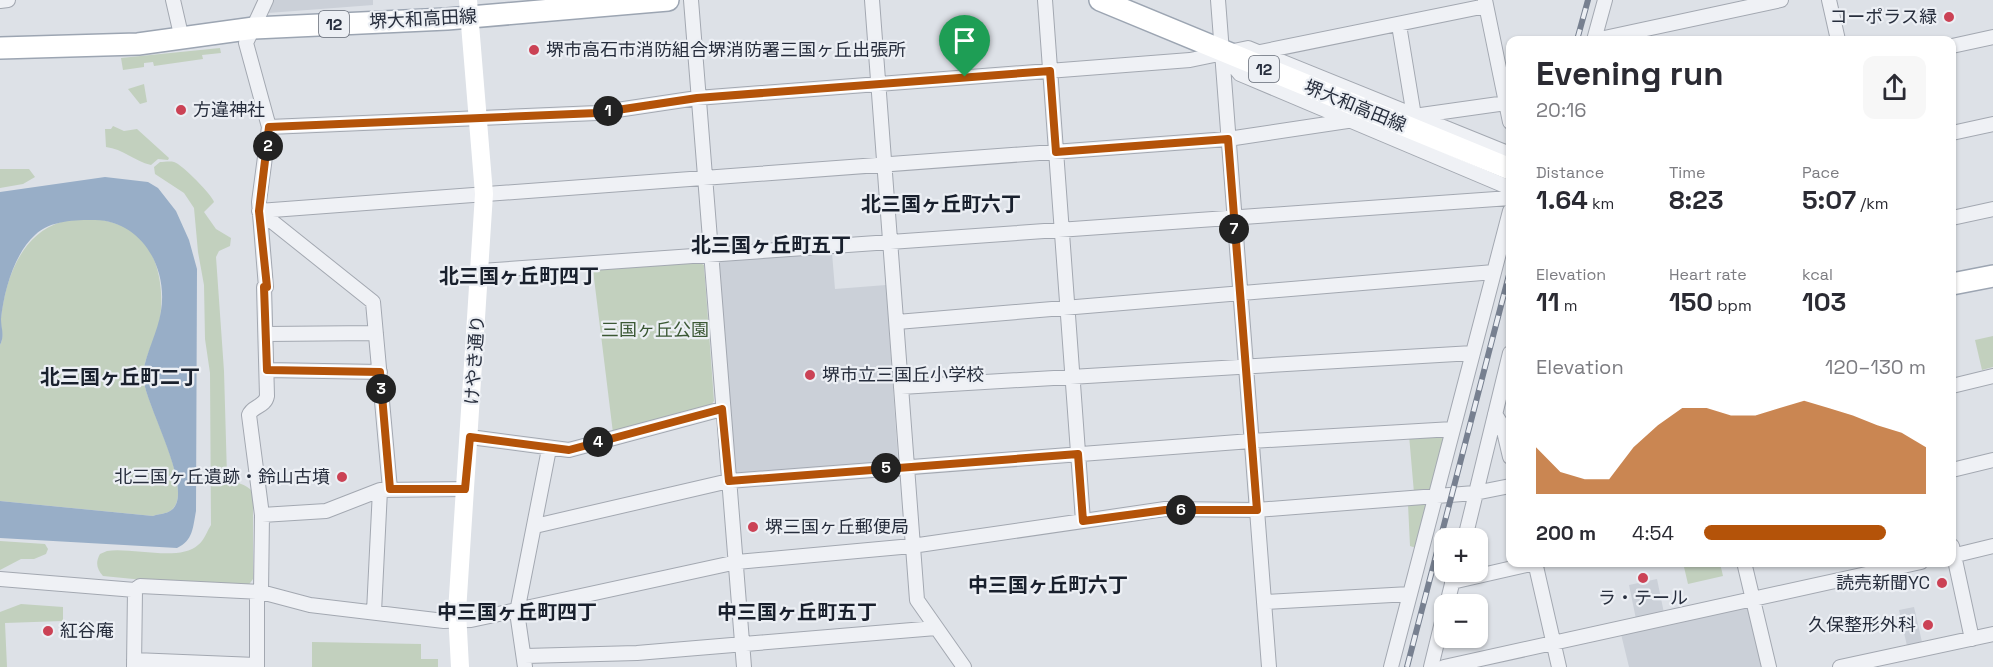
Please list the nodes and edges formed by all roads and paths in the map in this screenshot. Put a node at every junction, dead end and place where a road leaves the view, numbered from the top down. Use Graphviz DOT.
graph roads {
  1 [pos="8,0"];
  2 [pos="172,0"];
  3 [pos="266,0"];
  4 [pos="668,0"];
  5 [pos="691,0"];
  6 [pos="872,0"];
  7 [pos="1046,0"];
  8 [pos="1218,0"];
  9 [pos="1605,0"];
  10 [pos="1780,0"];
  11 [pos="1829,0"];
  12 [pos="0,1"];
  13 [pos="1103,1"];
  14 [pos="1485,3"];
  15 [pos="468,8"];
  16 [pos="1399,25"];
  17 [pos="254,28"];
  18 [pos="1595,36"];
  19 [pos="1613,36"];
  20 [pos="1837,36"];
  21 [pos="1993,37"];
  22 [pos="182,39"];
  23 [pos="1956,45"];
  24 [pos="0,48"];
  25 [pos="1222,52"];
  26 [pos="1260,52"];
  27 [pos="1050,71"];
  28 [pos="879,83"];
  29 [pos="697,98"];
  30 [pos="1506,103"];
  31 [pos="479,117"];
  32 [pos="1354,120"];
  33 [pos="1993,124"];
  34 [pos="1419,125"];
  35 [pos="269,127"];
  36 [pos="1956,133"];
  37 [pos="1228,139"];
  38 [pos="1056,152"];
  39 [pos="1506,153"];
  40 [pos="885,164"];
  41 [pos="1506,167"];
  42 [pos="704,179"];
  43 [pos="1506,186"];
  44 [pos="484,194"];
  45 [pos="1506,198"];
  46 [pos="1993,209"];
  47 [pos="259,211"];
  48 [pos="1956,217"];
  49 [pos="1234,219"];
  50 [pos="1506,226"];
  51 [pos="1062,229"];
  52 [pos="891,242"];
  53 [pos="709,255"];
  54 [pos="481,271"];
  55 [pos="1494,272"];
  56 [pos="1993,276"];
  57 [pos="1956,283"];
  58 [pos="1240,293"];
  59 [pos="1068,308"];
  60 [pos="897,322"];
  61 [pos="376,333"];
  62 [pos="266,334"];
  63 [pos="1473,353"];
  64 [pos="1245,367"];
  65 [pos="267,370"];
  66 [pos="380,372"];
  67 [pos="1993,376"];
  68 [pos="1072,377"];
  69 [pos="1506,377"];
  70 [pos="1956,385"];
  71 [pos="901,387"];
  72 [pos="1501,407"];
  73 [pos="722,409"];
  74 [pos="1453,429"];
  75 [pos="470,437"];
  76 [pos="1506,440"];
  77 [pos="1251,441"];
  78 [pos="549,449"];
  79 [pos="1078,454"];
  80 [pos="1993,460"];
  81 [pos="907,466"];
  82 [pos="1956,469"];
  83 [pos="729,481"];
  84 [pos="1506,487"];
  85 [pos="465,489"];
  86 [pos="385,490"];
  87 [pos="1475,493"];
  88 [pos="1436,496"];
  89 [pos="1257,510"];
  90 [pos="262,515"];
  91 [pos="1083,521"];
  92 [pos="535,526"];
  93 [pos="1467,528"];
  94 [pos="912,546"];
  95 [pos="1993,546"];
  96 [pos="1956,552"];
  97 [pos="737,562"];
  98 [pos="1513,567"];
  99 [pos="1537,567"];
  100 [pos="1745,567"];
  101 [pos="1898,567"];
  102 [pos="1955,567"];
  103 [pos="1488,571"];
  104 [pos="0,579"];
  105 [pos="135,590"];
  106 [pos="259,593"];
  107 [pos="1410,594"];
  108 [pos="1753,599"];
  109 [pos="1264,603"];
  110 [pos="374,612"];
  111 [pos="517,612"];
  112 [pos="457,621"];
  113 [pos="936,628"];
  114 [pos="1993,634"];
  115 [pos="1971,639"];
  116 [pos="1554,643"];
  117 [pos="743,645"];
  118 [pos="1436,648"];
  119 [pos="1908,652"];
  120 [pos="525,662"];
  121 [pos="134,663"];
  122 [pos="256,666"];
  123 [pos="460,667"];
  124 [pos="744,667"];
  125 [pos="964,667"];
  126 [pos="1269,667"];
  127 [pos="1391,667"];
  128 [pos="1431,667"];
  129 [pos="1444,667"];
  130 [pos="1559,667"];
  131 [pos="1769,667"];
  132 [pos="1840,667"];
  133 [pos="1911,667"];
  1 -- 12 [label="street"];
  2 -- 22 [label="street"];
  3 -- 17 [label="street"];
  4 -- 15 [label="main road, 堺大和高田線 / 12"];
  5 -- 29 [label="street"];
  6 -- 28 [label="street"];
  7 -- 27 [label="street"];
  8 -- 25 [label="street"];
  9 -- 18 [label="street"];
  10 -- 19 [label="street"];
  11 -- 20 [label="street"];
  13 -- 25 [label="main road, 堺大和高田線 / 12"];
  14 -- 16 [label="street"];
  14 -- 30 [label="street"];
  15 -- 17 [label="main road, 堺大和高田線 / 12"];
  15 -- 31 [label="street, けやき通り"];
  16 -- 26 [label="street"];
  16 -- 34 [label="street"];
  17 -- 22 [label="main road, 堺大和高田線 / 12"];
  17 -- 35 [label="street"];
  21 -- 23 [label="street"];
  22 -- 24 [label="main road, 堺大和高田線 / 12"];
  25 -- 26 [label="street"];
  25 -- 27 [label="street"];
  25 -- 32 [label="street"];
  25 -- 34 [label="main road, 堺大和高田線 / 12"];
  25 -- 37 [label="street"];
  26 -- 34 [label="street"];
  27 -- 28 [label="street"];
  27 -- 38 [label="street"];
  28 -- 29 [label="street"];
  28 -- 40 [label="street"];
  29 -- 31 [label="street"];
  29 -- 42 [label="street"];
  30 -- 34 [label="street"];
  31 -- 35 [label="street"];
  31 -- 44 [label="street, けやき通り"];
  32 -- 37 [label="street"];
  32 -- 43 [label="street"];
  33 -- 36 [label="street"];
  34 -- 39 [label="street"];
  34 -- 41 [label="main road, 堺大和高田線 / 12"];
  35 -- 47 [label="street"];
  37 -- 38 [label="street"];
  37 -- 49 [label="street"];
  38 -- 40 [label="street"];
  38 -- 51 [label="street"];
  40 -- 42 [label="street"];
  40 -- 52 [label="street"];
  42 -- 44 [label="street"];
  42 -- 53 [label="street"];
  44 -- 47 [label="street"];
  44 -- 54 [label="street, けやき通り"];
  45 -- 49 [label="street"];
  46 -- 48 [label="street"];
  47 -- 61 [label="street"];
  47 -- 62 [label="street"];
  49 -- 51 [label="street"];
  49 -- 58 [label="street"];
  50 -- 55 [label="street"];
  51 -- 52 [label="street"];
  51 -- 59 [label="street"];
  52 -- 53 [label="street"];
  52 -- 60 [label="street"];
  53 -- 54 [label="street"];
  53 -- 73 [label="street"];
  54 -- 75 [label="street, けやき通り"];
  55 -- 58 [label="street"];
  55 -- 63 [label="street"];
  56 -- 57 [label="main road"];
  58 -- 59 [label="street"];
  58 -- 64 [label="street"];
  59 -- 60 [label="street"];
  59 -- 68 [label="street"];
  60 -- 71 [label="street"];
  61 -- 62 [label="street"];
  61 -- 66 [label="street"];
  62 -- 65 [label="street"];
  63 -- 64 [label="street"];
  63 -- 74 [label="street"];
  64 -- 68 [label="street"];
  64 -- 77 [label="street"];
  65 -- 66 [label="street"];
  65 -- 90 [label="street"];
  66 -- 86 [label="street"];
  67 -- 70 [label="street"];
  68 -- 71 [label="street"];
  68 -- 79 [label="street"];
  69 -- 72 [label="street"];
  71 -- 81 [label="street"];
  72 -- 76 [label="street"];
  72 -- 87 [label="street"];
  73 -- 78 [label="street"];
  73 -- 83 [label="street"];
  74 -- 77 [label="street"];
  74 -- 88 [label="street"];
  75 -- 78 [label="street"];
  75 -- 85 [label="street, けやき通り"];
  77 -- 79 [label="street"];
  77 -- 89 [label="street"];
  78 -- 92 [label="street"];
  79 -- 81 [label="street"];
  79 -- 91 [label="street"];
  80 -- 82 [label="street"];
  81 -- 83 [label="street"];
  81 -- 94 [label="street"];
  83 -- 92 [label="street"];
  83 -- 97 [label="street"];
  84 -- 87 [label="street"];
  85 -- 86 [label="street"];
  85 -- 112 [label="street, けやき通り"];
  86 -- 90 [label="street"];
  86 -- 110 [label="street"];
  87 -- 88 [label="street"];
  87 -- 93 [label="street"];
  88 -- 89 [label="street"];
  88 -- 107 [label="street"];
  89 -- 91 [label="street"];
  89 -- 109 [label="street"];
  90 -- 106 [label="street"];
  91 -- 94 [label="street"];
  92 -- 111 [label="street"];
  94 -- 97 [label="street"];
  94 -- 113 [label="street"];
  95 -- 96 [label="street"];
  97 -- 111 [label="street"];
  97 -- 117 [label="street"];
  98 -- 103 [label="street"];
  99 -- 116 [label="street"];
  100 -- 108 [label="street"];
  101 -- 108 [label="street"];
  102 -- 115 [label="street"];
  104 -- 105 [label="street"];
  105 -- 106 [label="street"];
  105 -- 121 [label="street"];
  106 -- 110 [label="street"];
  106 -- 122 [label="street"];
  107 -- 109 [label="street"];
  107 -- 127 [label="street"];
  108 -- 116 [label="street"];
  108 -- 131 [label="street"];
  109 -- 126 [label="street"];
  110 -- 112 [label="street"];
  111 -- 112 [label="street"];
  111 -- 120 [label="street"];
  112 -- 123 [label="street, けやき通り"];
  113 -- 117 [label="street"];
  113 -- 125 [label="street"];
  114 -- 115 [label="street"];
  115 -- 119 [label="street"];
  116 -- 129 [label="street"];
  116 -- 130 [label="street"];
  117 -- 120 [label="street"];
  117 -- 124 [label="street"];
  118 -- 128 [label="street"];
  119 -- 132 [label="street"];
  119 -- 133 [label="street"];
  121 -- 122 [label="street"];
}
